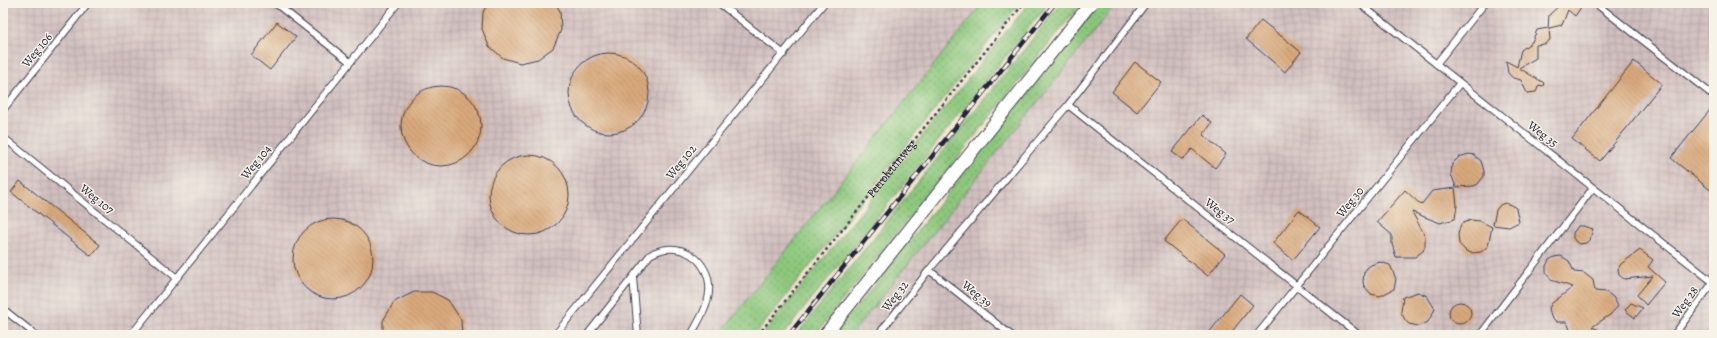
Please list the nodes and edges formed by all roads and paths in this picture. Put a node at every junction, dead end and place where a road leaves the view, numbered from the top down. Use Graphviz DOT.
graph roads {
  1 [pos="88,3"];
  2 [pos="275,3"];
  3 [pos="398,3"];
  4 [pos="719,3"];
  5 [pos="824,3"];
  6 [pos="1024,3"];
  7 [pos="1091,3"];
  8 [pos="1146,3"];
  9 [pos="1359,3"];
  10 [pos="1485,3"];
  11 [pos="1595,3"];
  12 [pos="784,54"];
  13 [pos="350,62"];
  14 [pos="1436,64"];
  15 [pos="1460,82"];
  16 [pos="1714,96"];
  17 [pos="1068,105"];
  18 [pos="3,110"];
  19 [pos="3,137"];
  20 [pos="1593,188"];
  21 [pos="930,270"];
  22 [pos="633,277"];
  23 [pos="177,278"];
  24 [pos="1714,283"];
  25 [pos="1297,285"];
  26 [pos="3,309"];
  27 [pos="592,328"];
  28 [pos="36,335"];
  29 [pos="131,335"];
  30 [pos="555,335"];
  31 [pos="587,335"];
  32 [pos="593,335"];
  33 [pos="638,335"];
  34 [pos="691,335"];
  35 [pos="758,335"];
  36 [pos="825,335"];
  37 [pos="878,335"];
  38 [pos="1011,335"];
  39 [pos="1257,335"];
  40 [pos="1360,335"];
  41 [pos="1480,335"];
  42 [pos="1674,335"];
  1 -- 18 [label="lane, Weg 106"];
  2 -- 13 [label="lane"];
  3 -- 13 [label="lane, Weg 104"];
  4 -- 12 [label="lane"];
  5 -- 12 [label="lane, Weg 102"];
  6 -- 35 [label="path, Petroleumweg"];
  7 -- 36 [label="street"];
  8 -- 17 [label="lane, Weg 32"];
  9 -- 14 [label="lane, Weg 35"];
  10 -- 14 [label="lane"];
  11 -- 16 [label="lane"];
  12 -- 30 [label="lane, Weg 102"];
  13 -- 23 [label="lane, Weg 104"];
  14 -- 15 [label="lane, Weg 35"];
  15 -- 20 [label="lane, Weg 35"];
  15 -- 25 [label="lane, Weg 30"];
  17 -- 21 [label="lane, Weg 32"];
  17 -- 25 [label="lane, Weg 37"];
  19 -- 23 [label="lane, Weg 107"];
  20 -- 24 [label="lane, Weg 35"];
  20 -- 41 [label="lane"];
  21 -- 37 [label="lane, Weg 32"];
  21 -- 38 [label="lane, Weg 39"];
  22 -- 27 [label="lane"];
  22 -- 33 [label="lane"];
  22 -- 34 [label="lane"];
  23 -- 29 [label="lane, Weg 104"];
  24 -- 42 [label="lane, Weg 28"];
  25 -- 39 [label="lane, Weg 30"];
  25 -- 40 [label="lane, Weg 37"];
  26 -- 28 [label="lane"];
  27 -- 31 [label="lane"];
  27 -- 32 [label="lane"];
}
